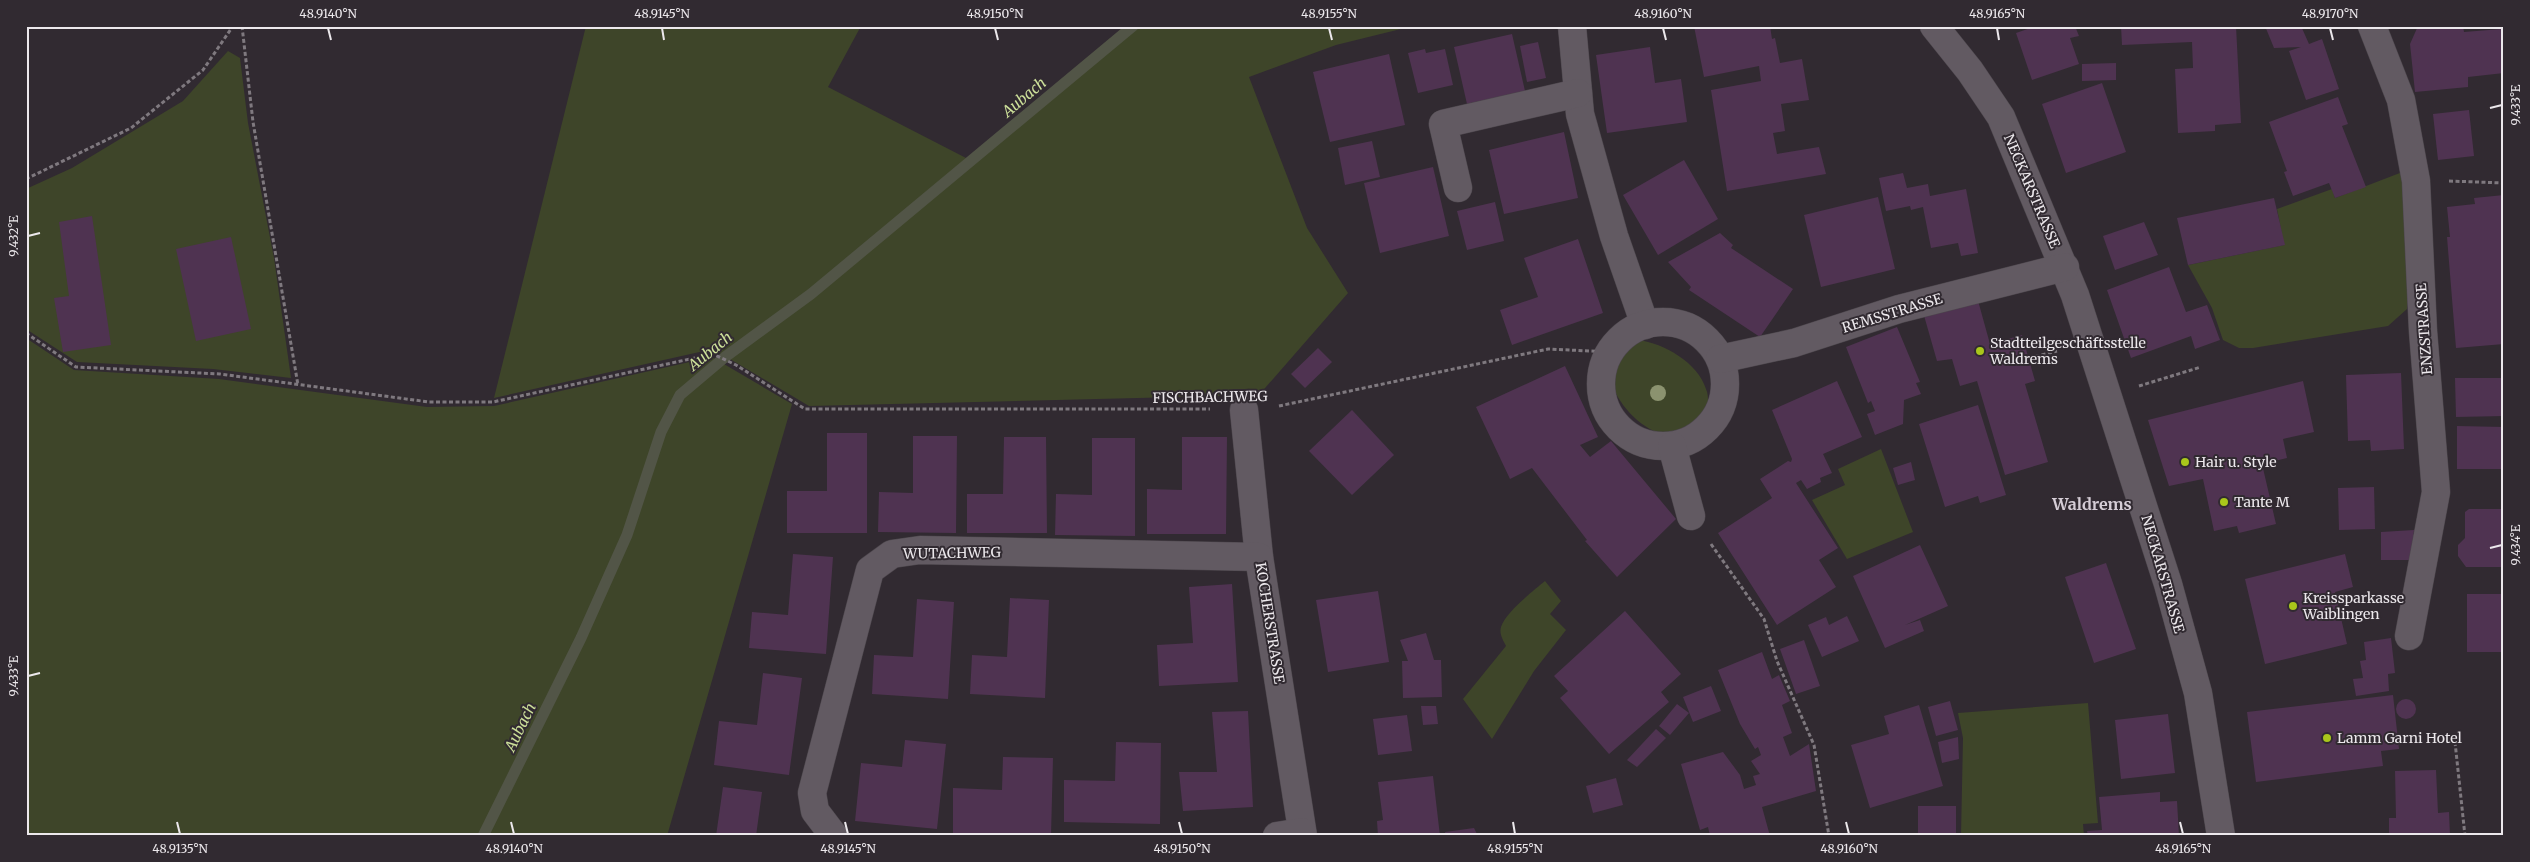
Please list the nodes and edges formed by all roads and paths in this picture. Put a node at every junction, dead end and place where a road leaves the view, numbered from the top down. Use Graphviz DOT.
graph roads {
  1 [pos="233,26"];
  2 [pos="242,26"];
  3 [pos="1572,26"];
  4 [pos="1935,26"];
  5 [pos="2372,26"];
  6 [pos="1578,93"];
  7 [pos="26,179"];
  8 [pos="2416,181"];
  9 [pos="2504,183"];
  10 [pos="1458,188"];
  11 [pos="2065,268"];
  12 [pos="1645,325"];
  13 [pos="26,333"];
  14 [pos="1610,352"];
  15 [pos="1720,358"];
  16 [pos="2200,367"];
  17 [pos="298,385"];
  18 [pos="2107,397"];
  19 [pos="1244,410"];
  20 [pos="1672,446"];
  21 [pos="1691,516"];
  22 [pos="1259,557"];
  23 [pos="2409,636"];
  24 [pos="2455,742"];
  25 [pos="1294,834"];
  26 [pos="834,836"];
  27 [pos="1829,836"];
  28 [pos="2221,836"];
  29 [pos="2465,836"];
  1 -- 7 [label="path"];
  2 -- 17 [label="path"];
  3 -- 6 [label="street"];
  4 -- 11 [label="street, NECKARSTRASSE"];
  5 -- 8 [label="street, ENZSTRASSE"];
  6 -- 10 [label="street"];
  6 -- 12 [label="street"];
  8 -- 9 [label="path"];
  8 -- 23 [label="street, ENZSTRASSE"];
  11 -- 15 [label="street, REMSSTRASSE"];
  11 -- 18 [label="street, NECKARSTRASSE"];
  12 -- 14 [label="street"];
  12 -- 15 [label="street"];
  13 -- 17 [label="path"];
  14 -- 19 [label="path, FISCHBACHWEG"];
  14 -- 20 [label="street"];
  15 -- 20 [label="street"];
  16 -- 18 [label="path"];
  17 -- 19 [label="path, FISCHBACHWEG"];
  18 -- 28 [label="street, NECKARSTRASSE"];
  19 -- 22 [label="street, KOCHERSTRASSE"];
  20 -- 21 [label="street"];
  21 -- 27 [label="path"];
  22 -- 25 [label="street, KOCHERSTRASSE"];
  22 -- 26 [label="street, WUTACHWEG"];
  24 -- 29 [label="path"];
}
